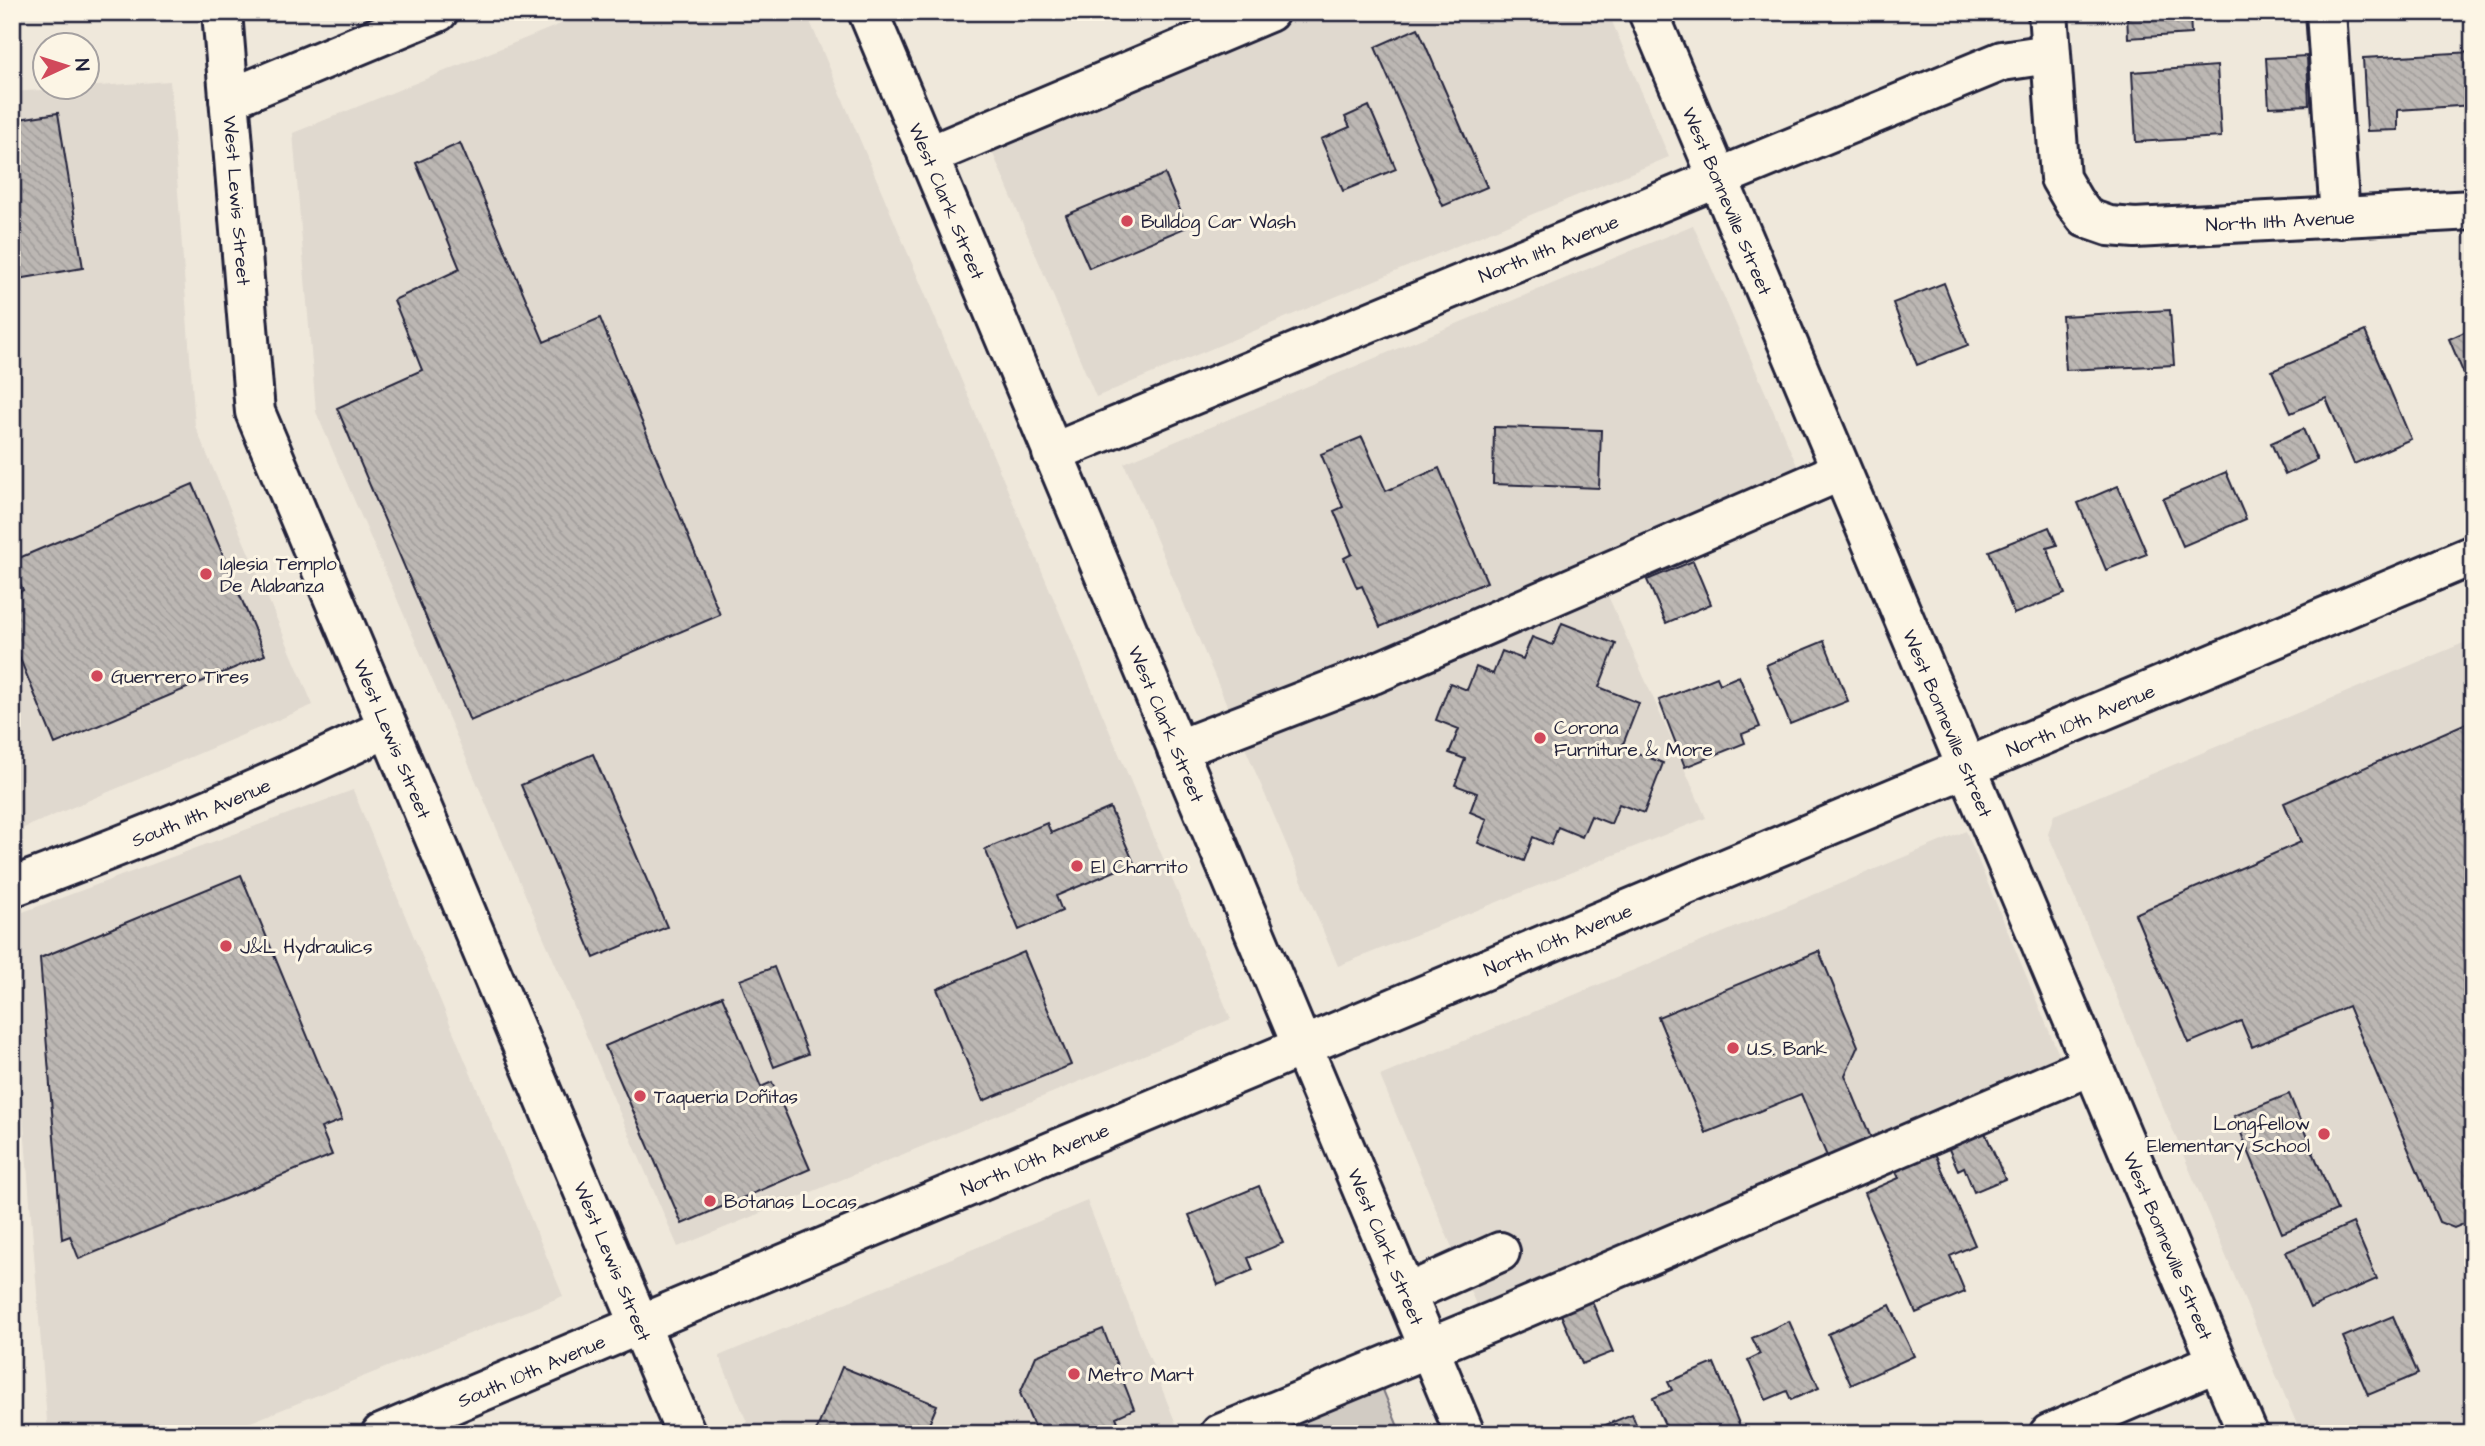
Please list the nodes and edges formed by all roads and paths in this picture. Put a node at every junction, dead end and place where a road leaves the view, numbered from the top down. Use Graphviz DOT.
graph roads {
  1 [pos="222,12"];
  2 [pos="438,12"];
  3 [pos="868,12"];
  4 [pos="1269,12"];
  5 [pos="1648,12"];
  6 [pos="2048,12"];
  7 [pos="2326,12"];
  8 [pos="2050,54"];
  9 [pos="229,99"];
  10 [pos="928,156"];
  11 [pos="1718,178"];
  12 [pos="2473,211"];
  13 [pos="2340,218"];
  14 [pos="1052,453"];
  15 [pos="1841,471"];
  16 [pos="2473,555"];
  17 [pos="387,728"];
  18 [pos="1177,750"];
  19 [pos="1966,768"];
  20 [pos="12,887"];
  21 [pos="1302,1047"];
  22 [pos="2092,1065"];
  23 [pos="1500,1252"];
  24 [pos="1406,1293"];
  25 [pos="641,1324"];
  26 [pos="1429,1349"];
  27 [pos="2217,1362"];
  28 [pos="381,1434"];
  29 [pos="686,1434"];
  30 [pos="1220,1434"];
  31 [pos="1465,1434"];
  32 [pos="2049,1434"];
  33 [pos="2248,1434"];
  1 -- 9 [label="street, West Lewis Street"];
  2 -- 9 [label="street"];
  3 -- 10 [label="street, West Clark Street"];
  4 -- 10 [label="street"];
  5 -- 11 [label="street, West Bonneville Street"];
  6 -- 8 [label="street"];
  7 -- 13 [label="street"];
  8 -- 11 [label="street, North 11th Avenue"];
  8 -- 13 [label="street, North 11th Avenue"];
  9 -- 17 [label="street, West Lewis Street"];
  10 -- 14 [label="street, West Clark Street"];
  11 -- 14 [label="street, North 11th Avenue"];
  11 -- 15 [label="street, West Bonneville Street"];
  12 -- 13 [label="street, North 11th Avenue"];
  14 -- 18 [label="street, West Clark Street"];
  15 -- 18 [label="street"];
  15 -- 19 [label="street, West Bonneville Street"];
  16 -- 19 [label="street, North 10th Avenue"];
  17 -- 20 [label="street, South 11th Avenue"];
  17 -- 25 [label="street, West Lewis Street"];
  18 -- 21 [label="street, West Clark Street"];
  19 -- 21 [label="street, North 10th Avenue"];
  19 -- 22 [label="street, West Bonneville Street"];
  21 -- 24 [label="street, West Clark Street"];
  21 -- 25 [label="street, North 10th Avenue"];
  22 -- 26 [label="street"];
  22 -- 27 [label="street, West Bonneville Street"];
  23 -- 24 [label="street"];
  24 -- 26 [label="street, West Clark Street"];
  25 -- 28 [label="street, South 10th Avenue"];
  25 -- 29 [label="street, West Lewis Street"];
  26 -- 30 [label="street"];
  26 -- 31 [label="street, West Clark Street"];
  27 -- 32 [label="street"];
  27 -- 33 [label="street, West Bonneville Street"];
}
